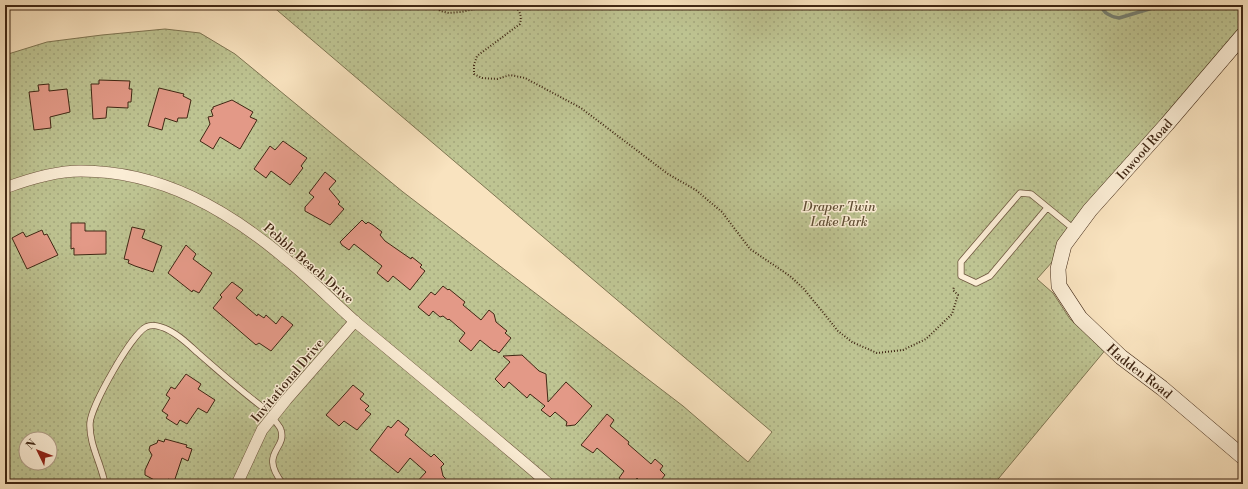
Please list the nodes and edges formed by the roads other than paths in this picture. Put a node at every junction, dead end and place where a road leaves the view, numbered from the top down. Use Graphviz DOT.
graph roads {
  1 [pos="1243,35"];
  2 [pos="5,188"];
  3 [pos="1047,208"];
  4 [pos="1075,230"];
  5 [pos="1058,270"];
  6 [pos="355,321"];
  7 [pos="265,409"];
  8 [pos="274,420"];
  9 [pos="1243,457"];
  10 [pos="105,484"];
  11 [pos="237,484"];
  12 [pos="283,484"];
  13 [pos="549,484"];
  1 -- 4 [label="street, Inwood Road"];
  2 -- 6 [label="street, Pebble Beach Drive"];
  3 -- 3 [label="lane"];
  3 -- 4 [label="lane"];
  4 -- 5 [label="street, Inwood Road"];
  5 -- 9 [label="street, Hadden Road"];
  6 -- 11 [label="street, Invitational Drive"];
  6 -- 13 [label="street, Pebble Beach Drive"];
  7 -- 10 [label="lane"];
  8 -- 12 [label="lane"];
}
